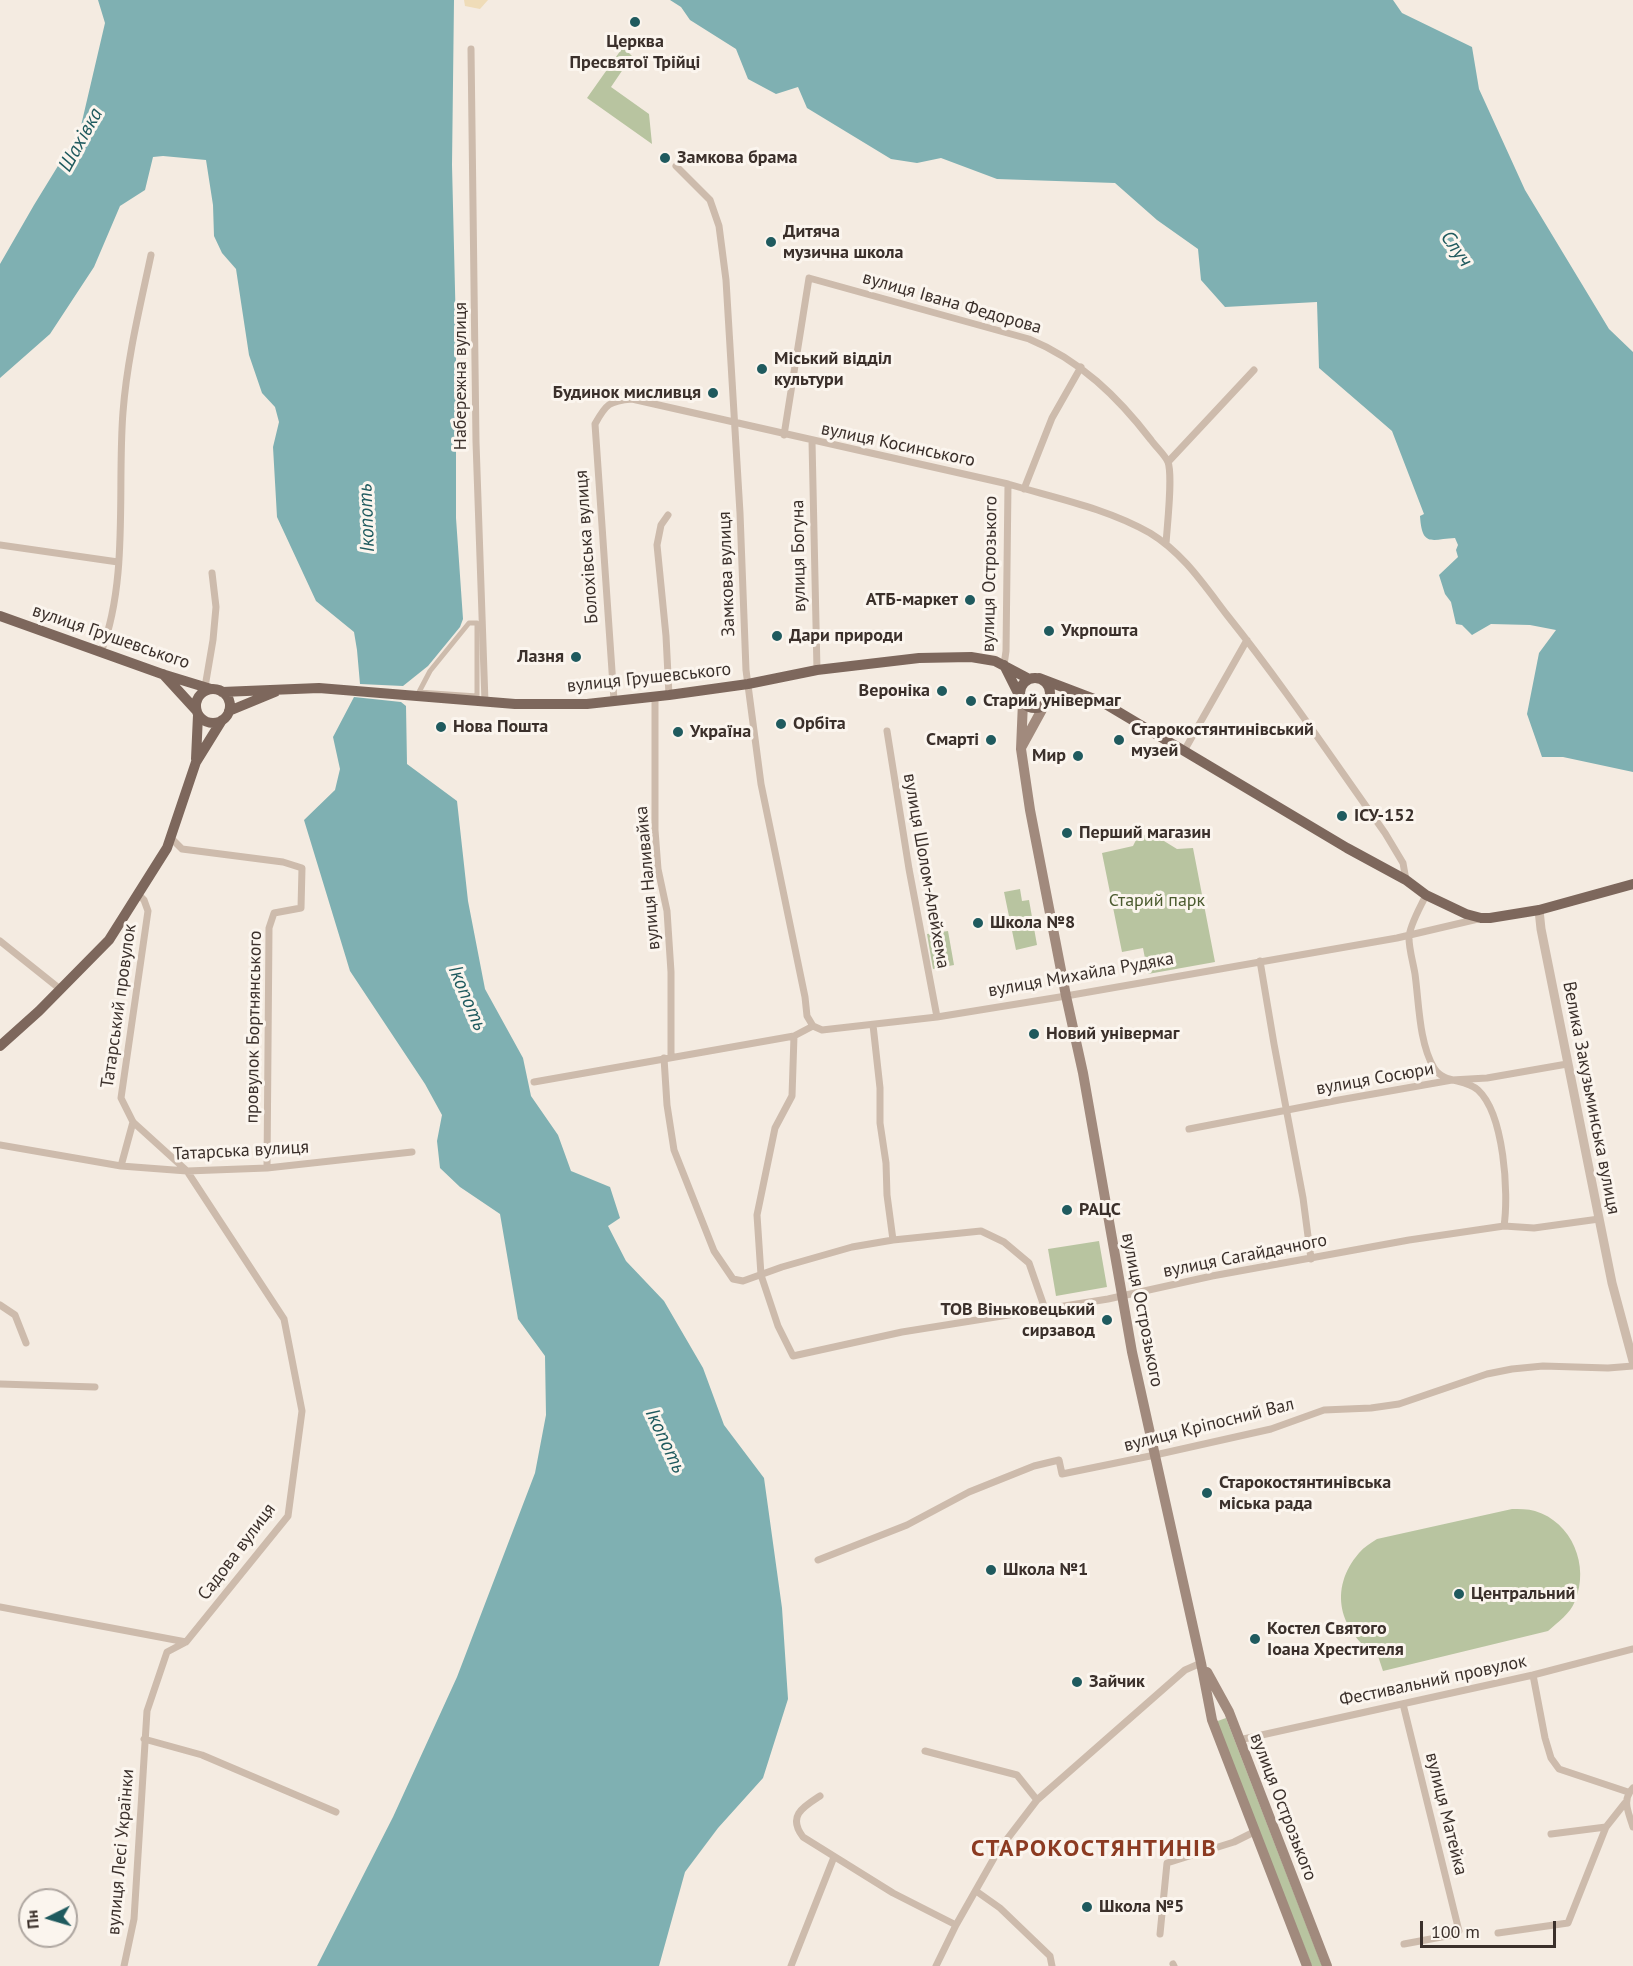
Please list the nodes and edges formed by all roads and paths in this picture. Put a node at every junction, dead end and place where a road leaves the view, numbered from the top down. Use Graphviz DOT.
graph roads {
  1 [pos="471,49"];
  2 [pos="676,166"];
  3 [pos="151,255"];
  4 [pos="1081,367"];
  5 [pos="1254,370"];
  6 [pos="615,400"];
  7 [pos="734,423"];
  8 [pos="784,435"];
  9 [pos="812,441"];
  10 [pos="1168,462"];
  11 [pos="1008,484"];
  12 [pos="1024,489"];
  13 [pos="668,515"];
  14 [pos="1166,544"];
  15 [pos="0,545"];
  16 [pos="118,562"];
  17 [pos="212,573"];
  18 [pos="0,616"];
  19 [pos="477,623"];
  20 [pos="1247,640"];
  21 [pos="101,652"];
  22 [pos="1004,665"];
  23 [pos="817,670"];
  24 [pos="162,674"];
  25 [pos="1034,679"];
  26 [pos="748,684"];
  27 [pos="284,688"];
  28 [pos="213,689"];
  29 [pos="669,695"];
  30 [pos="655,697"];
  31 [pos="614,700"];
  32 [pos="1022,700"];
  33 [pos="485,702"];
  34 [pos="1102,702"];
  35 [pos="1045,704"];
  36 [pos="197,712"];
  37 [pos="225,715"];
  38 [pos="886,730"];
  39 [pos="1021,749"];
  40 [pos="1184,751"];
  41 [pos="196,762"];
  42 [pos="171,838"];
  43 [pos="1406,880"];
  44 [pos="1633,884"];
  45 [pos="138,894"];
  46 [pos="1426,895"];
  47 [pos="1539,910"];
  48 [pos="1481,918"];
  49 [pos="1409,935"];
  50 [pos="0,941"];
  51 [pos="1260,961"];
  52 [pos="60,989"];
  53 [pos="1066,996"];
  54 [pos="937,1017"];
  55 [pos="873,1025"];
  56 [pos="813,1026"];
  57 [pos="794,1036"];
  58 [pos="0,1046"];
  59 [pos="667,1058"];
  60 [pos="1567,1064"];
  61 [pos="1452,1080"];
  62 [pos="534,1082"];
  63 [pos="1287,1110"];
  64 [pos="133,1122"];
  65 [pos="1189,1129"];
  66 [pos="0,1146"];
  67 [pos="412,1152"];
  68 [pos="121,1166"];
  69 [pos="267,1168"];
  70 [pos="187,1171"];
  71 [pos="1599,1219"];
  72 [pos="1504,1226"];
  73 [pos="893,1240"];
  74 [pos="1311,1259"];
  75 [pos="761,1275"];
  76 [pos="1121,1296"];
  77 [pos="0,1305"];
  78 [pos="1045,1309"];
  79 [pos="26,1343"];
  80 [pos="1633,1361"];
  81 [pos="1633,1366"];
  82 [pos="0,1384"];
  83 [pos="95,1387"];
  84 [pos="1155,1455"];
  85 [pos="818,1560"];
  86 [pos="0,1606"];
  87 [pos="186,1642"];
  88 [pos="1633,1649"];
  89 [pos="1201,1663"];
  90 [pos="1533,1675"];
  91 [pos="1403,1704"];
  92 [pos="1229,1712"];
  93 [pos="1212,1720"];
  94 [pos="144,1739"];
  95 [pos="1239,1740"];
  96 [pos="925,1751"];
  97 [pos="1631,1790"];
  98 [pos="820,1796"];
  99 [pos="1037,1800"];
  100 [pos="1625,1803"];
  101 [pos="336,1812"];
  102 [pos="1606,1827"];
  103 [pos="1633,1827"];
  104 [pos="1254,1832"];
  105 [pos="1551,1834"];
  106 [pos="834,1857"];
  107 [pos="976,1891"];
  108 [pos="957,1925"];
  109 [pos="1498,1933"];
  110 [pos="1160,1934"];
  111 [pos="1404,1944"];
  112 [pos="124,1966"];
  113 [pos="791,1966"];
  114 [pos="936,1966"];
  115 [pos="1052,1966"];
  116 [pos="1307,1966"];
  117 [pos="1327,1966"];
  1 -- 33 [label="street, Набережна вулиця"];
  2 -- 7 [label="street, Замкова вулиця"];
  3 -- 16 [label="street"];
  4 -- 8 [label="street, вулиця Івана Федорова"];
  4 -- 10 [label="street, вулиця Івана Федорова"];
  4 -- 12 [label="street"];
  5 -- 10 [label="street"];
  6 -- 7 [label="street, вулиця Косинського"];
  6 -- 31 [label="street, Болохівська вулиця"];
  7 -- 8 [label="street, вулиця Косинського"];
  7 -- 26 [label="street, Замкова вулиця"];
  8 -- 9 [label="street, вулиця Косинського"];
  9 -- 11 [label="street, вулиця Косинського"];
  9 -- 23 [label="street, вулиця Богуна"];
  10 -- 14 [label="street"];
  11 -- 12 [label="street, вулиця Косинського"];
  11 -- 22 [label="street, вулиця Острозького"];
  12 -- 14 [label="street, вулиця Косинського"];
  13 -- 29 [label="street"];
  14 -- 20 [label="street"];
  15 -- 16 [label="street"];
  16 -- 21 [label="street"];
  17 -- 28 [label="street"];
  18 -- 21 [label="main road, вулиця Грушевського"];
  19 -- 19 [label="street"];
  20 -- 40 [label="street"];
  20 -- 43 [label="street"];
  21 -- 24 [label="main road, вулиця Грушевського"];
  22 -- 23 [label="main road, вулиця Грушевського"];
  22 -- 25 [label="main road, вулиця Грушевського"];
  22 -- 32 [label="main road"];
  23 -- 26 [label="main road, вулиця Грушевського"];
  24 -- 28 [label="main road, вулиця Грушевського"];
  24 -- 36 [label="main road"];
  25 -- 32 [label="main road"];
  25 -- 34 [label="main road, вулиця Грушевського"];
  25 -- 35 [label="main road"];
  26 -- 29 [label="main road, вулиця Грушевського"];
  26 -- 56 [label="street, Замкова вулиця"];
  27 -- 28 [label="main road, вулиця Грушевського"];
  27 -- 33 [label="main road, вулиця Грушевського"];
  27 -- 37 [label="main road"];
  28 -- 36 [label="main road, вулиця Грушевського"];
  28 -- 37 [label="main road"];
  29 -- 30 [label="main road, вулиця Грушевського"];
  30 -- 31 [label="main road, вулиця Грушевського"];
  30 -- 59 [label="street, вулиця Наливайка"];
  31 -- 33 [label="main road, вулиця Грушевського"];
  32 -- 35 [label="main road, вулиця Грушевського"];
  32 -- 39 [label="main road, вулиця Острозького"];
  34 -- 35 [label="main road, вулиця Грушевського"];
  34 -- 40 [label="main road, вулиця Грушевського"];
  35 -- 39 [label="main road"];
  36 -- 37 [label="main road"];
  36 -- 41 [label="main road"];
  37 -- 41 [label="main road"];
  38 -- 54 [label="street, вулиця Шолом-Алейхема"];
  39 -- 53 [label="main road, вулиця Острозького"];
  40 -- 43 [label="main road, вулиця Грушевського"];
  41 -- 42 [label="main road"];
  42 -- 45 [label="main road"];
  42 -- 69 [label="street, провулок Бортнянського"];
  43 -- 46 [label="main road, вулиця Грушевського"];
  44 -- 47 [label="main road, вулиця Михайла Рудяка"];
  45 -- 52 [label="main road"];
  45 -- 64 [label="street, Татарський провулок"];
  46 -- 48 [label="main road, вулиця Грушевського"];
  46 -- 49 [label="street"];
  47 -- 48 [label="main road, вулиця Михайла Рудяка"];
  47 -- 60 [label="street, Велика Закузьминська вулиця"];
  48 -- 49 [label="street, вулиця Михайла Рудяка"];
  49 -- 51 [label="street, вулиця Михайла Рудяка"];
  49 -- 61 [label="street"];
  50 -- 52 [label="street"];
  51 -- 53 [label="street, вулиця Михайла Рудяка"];
  51 -- 63 [label="street"];
  52 -- 58 [label="main road"];
  53 -- 54 [label="street, вулиця Михайла Рудяка"];
  53 -- 76 [label="main road, вулиця Острозького"];
  54 -- 55 [label="street, вулиця Михайла Рудяка"];
  55 -- 56 [label="street, вулиця Михайла Рудяка"];
  55 -- 73 [label="street"];
  56 -- 57 [label="street"];
  57 -- 59 [label="street"];
  57 -- 75 [label="street"];
  59 -- 62 [label="street"];
  59 -- 75 [label="street, вулиця Наливайка"];
  60 -- 61 [label="street, вулиця Сосюри"];
  60 -- 71 [label="street, Велика Закузьминська вулиця"];
  61 -- 63 [label="street, вулиця Сосюри"];
  61 -- 72 [label="street"];
  63 -- 65 [label="street, вулиця Сосюри"];
  63 -- 74 [label="street"];
  64 -- 68 [label="street"];
  64 -- 70 [label="street, Татарський провулок"];
  66 -- 68 [label="street, Татарська вулиця"];
  67 -- 69 [label="street, Татарська вулиця"];
  68 -- 70 [label="street, Татарська вулиця"];
  69 -- 70 [label="street, Татарська вулиця"];
  70 -- 87 [label="street, Садова вулиця"];
  71 -- 72 [label="street, вулиця Сагайдачного"];
  71 -- 80 [label="street, Велика Закузьминська вулиця"];
  72 -- 74 [label="street, вулиця Сагайдачного"];
  73 -- 75 [label="street"];
  73 -- 78 [label="street"];
  74 -- 76 [label="street, вулиця Сагайдачного"];
  75 -- 78 [label="street, вулиця Сагайдачного"];
  76 -- 78 [label="street, вулиця Сагайдачного"];
  76 -- 84 [label="main road, вулиця Острозького"];
  77 -- 79 [label="street"];
  81 -- 84 [label="street, вулиця Кріпосний Вал"];
  82 -- 83 [label="street"];
  84 -- 85 [label="street, вулиця Кріпосний Вал"];
  84 -- 89 [label="main road, вулиця Острозького"];
  86 -- 87 [label="street"];
  87 -- 94 [label="street, вулиця Лесі Українки"];
  88 -- 90 [label="street, Фестивальний провулок"];
  89 -- 92 [label="main road, вулиця Острозького"];
  89 -- 93 [label="main road, вулиця Острозького"];
  89 -- 99 [label="street"];
  90 -- 91 [label="street, Фестивальний провулок"];
  90 -- 97 [label="street"];
  91 -- 95 [label="street, Фестивальний провулок"];
  91 -- 111 [label="street, вулиця Матейка"];
  92 -- 93 [label="main road"];
  92 -- 95 [label="main road, вулиця Острозького"];
  93 -- 104 [label="main road, вулиця Острозького"];
  94 -- 101 [label="street"];
  94 -- 112 [label="street, вулиця Лесі Українки"];
  95 -- 117 [label="main road, вулиця Острозького"];
  96 -- 99 [label="street"];
  97 -- 100 [label="street"];
  98 -- 106 [label="street"];
  99 -- 107 [label="street"];
  100 -- 102 [label="street"];
  100 -- 103 [label="street"];
  102 -- 105 [label="street"];
  102 -- 109 [label="street"];
  104 -- 110 [label="street"];
  104 -- 116 [label="main road, вулиця Острозького"];
  106 -- 108 [label="street"];
  106 -- 113 [label="street"];
  107 -- 108 [label="street"];
  107 -- 115 [label="street"];
  108 -- 114 [label="street"];
}
